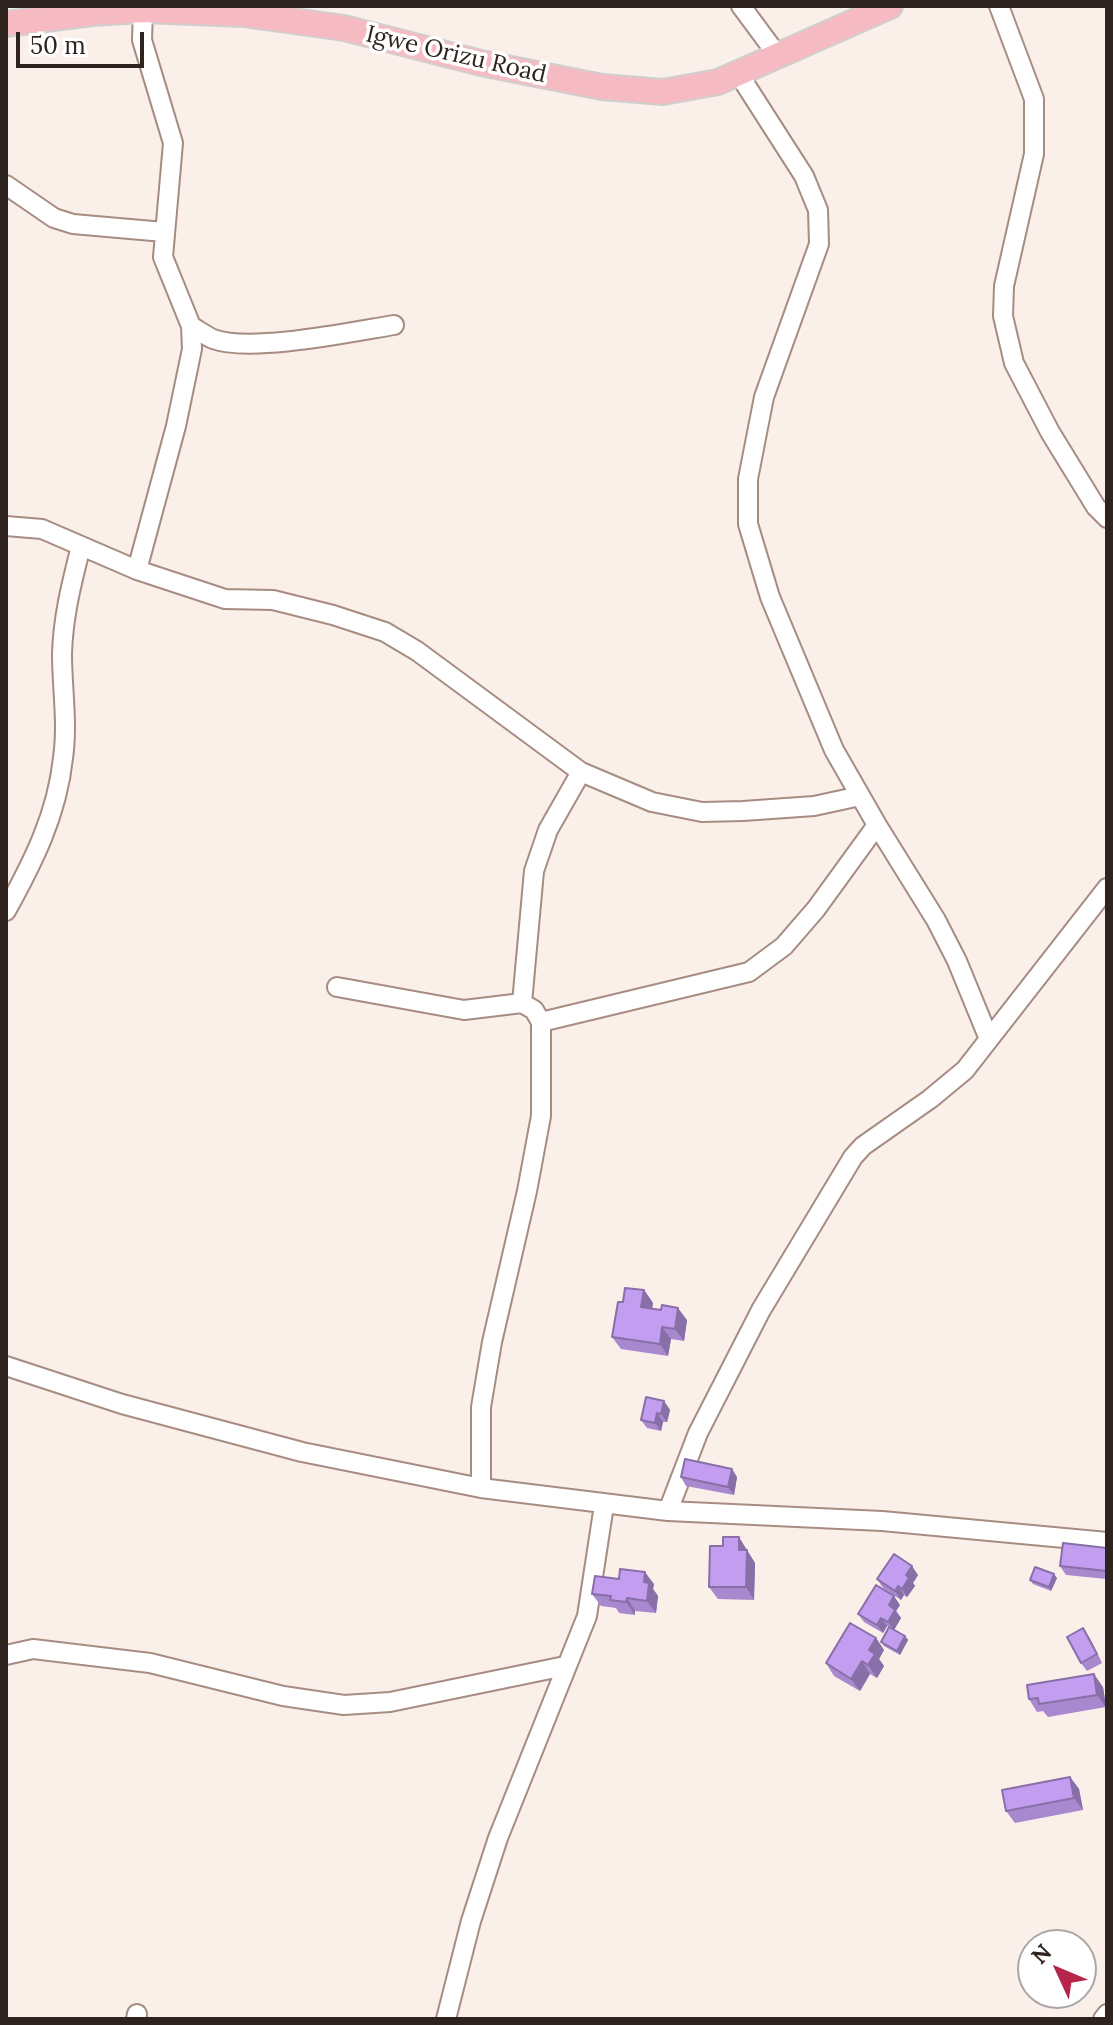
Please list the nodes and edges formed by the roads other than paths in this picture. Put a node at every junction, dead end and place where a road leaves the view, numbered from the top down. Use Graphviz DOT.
graph roads {
  1 [pos="741,6"];
  2 [pos="890,6"];
  3 [pos="999,6"];
  4 [pos="143,10"];
  5 [pos="6,24"];
  6 [pos="778,56"];
  7 [pos="738,73"];
  8 [pos="6,185"];
  9 [pos="164,232"];
  10 [pos="394,325"];
  11 [pos="191,326"];
  12 [pos="1107,518"];
  13 [pos="6,526"];
  14 [pos="81,546"];
  15 [pos="137,570"];
  16 [pos="581,772"];
  17 [pos="860,796"];
  18 [pos="877,825"];
  19 [pos="1107,888"];
  20 [pos="6,911"];
  21 [pos="337,987"];
  22 [pos="522,1003"];
  23 [pos="541,1022"];
  24 [pos="989,1039"];
  25 [pos="6,1366"];
  26 [pos="481,1488"];
  27 [pos="604,1505"];
  28 [pos="668,1511"];
  29 [pos="1107,1542"];
  30 [pos="6,1655"];
  31 [pos="565,1666"];
  32 [pos="1107,2014"];
  33 [pos="446,2019"];
  34 [pos="1103,2019"];
  1 -- 6 [label="street"];
  2 -- 6 [label="main road, Igwe Orizu Road"];
  3 -- 12 [label="street"];
  4 -- 5 [label="main road, Igwe Orizu Road"];
  4 -- 7 [label="main road, Igwe Orizu Road"];
  4 -- 9 [label="street"];
  6 -- 7 [label="main road, Igwe Orizu Road"];
  7 -- 17 [label="street"];
  8 -- 9 [label="street"];
  9 -- 11 [label="street"];
  10 -- 11 [label="street"];
  11 -- 15 [label="street"];
  13 -- 14 [label="street"];
  14 -- 15 [label="street"];
  14 -- 20 [label="street"];
  15 -- 16 [label="street"];
  16 -- 17 [label="street"];
  16 -- 22 [label="street"];
  17 -- 18 [label="street"];
  18 -- 23 [label="street"];
  18 -- 24 [label="street"];
  19 -- 24 [label="street"];
  21 -- 22 [label="street"];
  22 -- 23 [label="street"];
  23 -- 26 [label="street"];
  24 -- 28 [label="street"];
  25 -- 26 [label="street"];
  26 -- 27 [label="street"];
  27 -- 28 [label="street"];
  27 -- 31 [label="street"];
  28 -- 29 [label="street"];
  30 -- 31 [label="street"];
  31 -- 33 [label="street"];
  32 -- 34 [label="street"];
}
